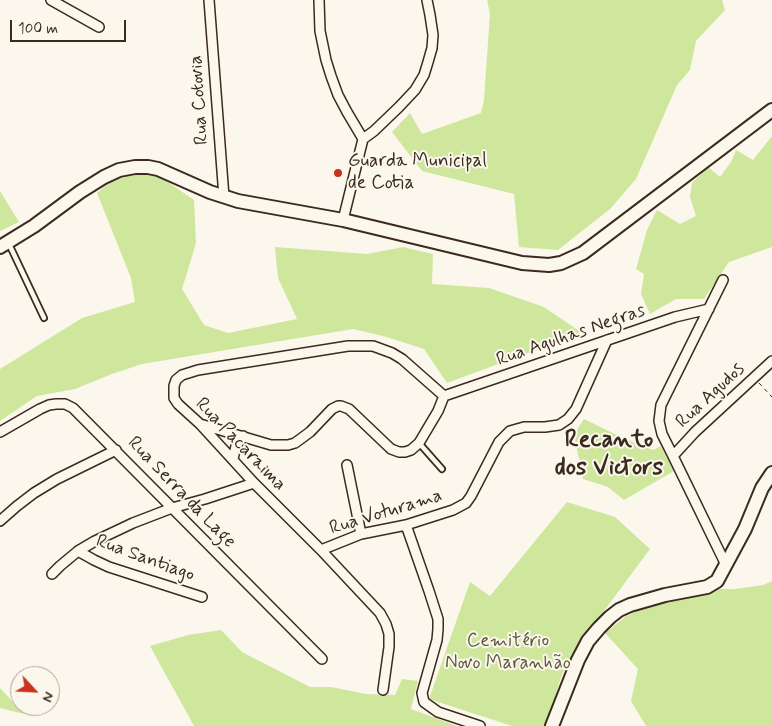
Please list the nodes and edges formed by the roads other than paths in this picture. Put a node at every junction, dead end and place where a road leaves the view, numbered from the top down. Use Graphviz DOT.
graph roads {
  1 [pos="52,0"];
  2 [pos="209,0"];
  3 [pos="319,0"];
  4 [pos="427,0"];
  5 [pos="99,27"];
  6 [pos="772,110"];
  7 [pos="363,139"];
  8 [pos="224,197"];
  9 [pos="343,220"];
  10 [pos="4,245"];
  11 [pos="723,280"];
  12 [pos="709,309"];
  13 [pos="44,318"];
  14 [pos="607,340"];
  15 [pos="772,361"];
  16 [pos="444,396"];
  17 [pos="200,424"];
  18 [pos="0,432"];
  19 [pos="243,436"];
  20 [pos="419,443"];
  21 [pos="116,450"];
  22 [pos="673,456"];
  23 [pos="233,459"];
  24 [pos="347,465"];
  25 [pos="442,469"];
  26 [pos="772,473"];
  27 [pos="254,483"];
  28 [pos="172,508"];
  29 [pos="0,522"];
  30 [pos="406,525"];
  31 [pos="361,534"];
  32 [pos="321,550"];
  33 [pos="78,551"];
  34 [pos="726,565"];
  35 [pos="52,574"];
  36 [pos="202,597"];
  37 [pos="322,659"];
  38 [pos="384,690"];
  39 [pos="480,726"];
  40 [pos="552,726"];
  1 -- 5 [label="street"];
  2 -- 8 [label="street, Rua Cotovia"];
  3 -- 7 [label="street"];
  4 -- 7 [label="street"];
  6 -- 9 [label="main road"];
  7 -- 9 [label="street"];
  8 -- 9 [label="main road"];
  8 -- 10 [label="main road"];
  10 -- 13 [label="lane"];
  11 -- 12 [label="street"];
  12 -- 14 [label="street, Rua Agulhas Negras"];
  12 -- 22 [label="street"];
  14 -- 16 [label="street, Rua Agulhas Negras"];
  14 -- 30 [label="street, Rua Voturama"];
  15 -- 22 [label="street, Rua Agudos"];
  16 -- 17 [label="street, Rua Pacaraima"];
  16 -- 20 [label="street"];
  17 -- 19 [label="street"];
  17 -- 23 [label="street, Rua Pacaraima"];
  18 -- 21 [label="street, Rua Serra da Lage"];
  19 -- 20 [label="street"];
  19 -- 23 [label="street"];
  20 -- 25 [label="lane, Rua Voturama"];
  21 -- 28 [label="street, Rua Serra da Lage"];
  21 -- 29 [label="street"];
  22 -- 34 [label="street"];
  23 -- 27 [label="street, Rua Pacaraima"];
  24 -- 31 [label="street"];
  26 -- 34 [label="main road"];
  27 -- 28 [label="street"];
  27 -- 32 [label="street, Rua Pacaraima"];
  28 -- 33 [label="street"];
  28 -- 37 [label="street, Rua Serra da Lage"];
  30 -- 31 [label="street, Rua Voturama"];
  30 -- 39 [label="street"];
  31 -- 32 [label="street, Rua Voturama"];
  32 -- 38 [label="street, Rua Pacaraima"];
  33 -- 35 [label="street"];
  33 -- 36 [label="street, Rua Santiago"];
  34 -- 40 [label="main road"];
}
